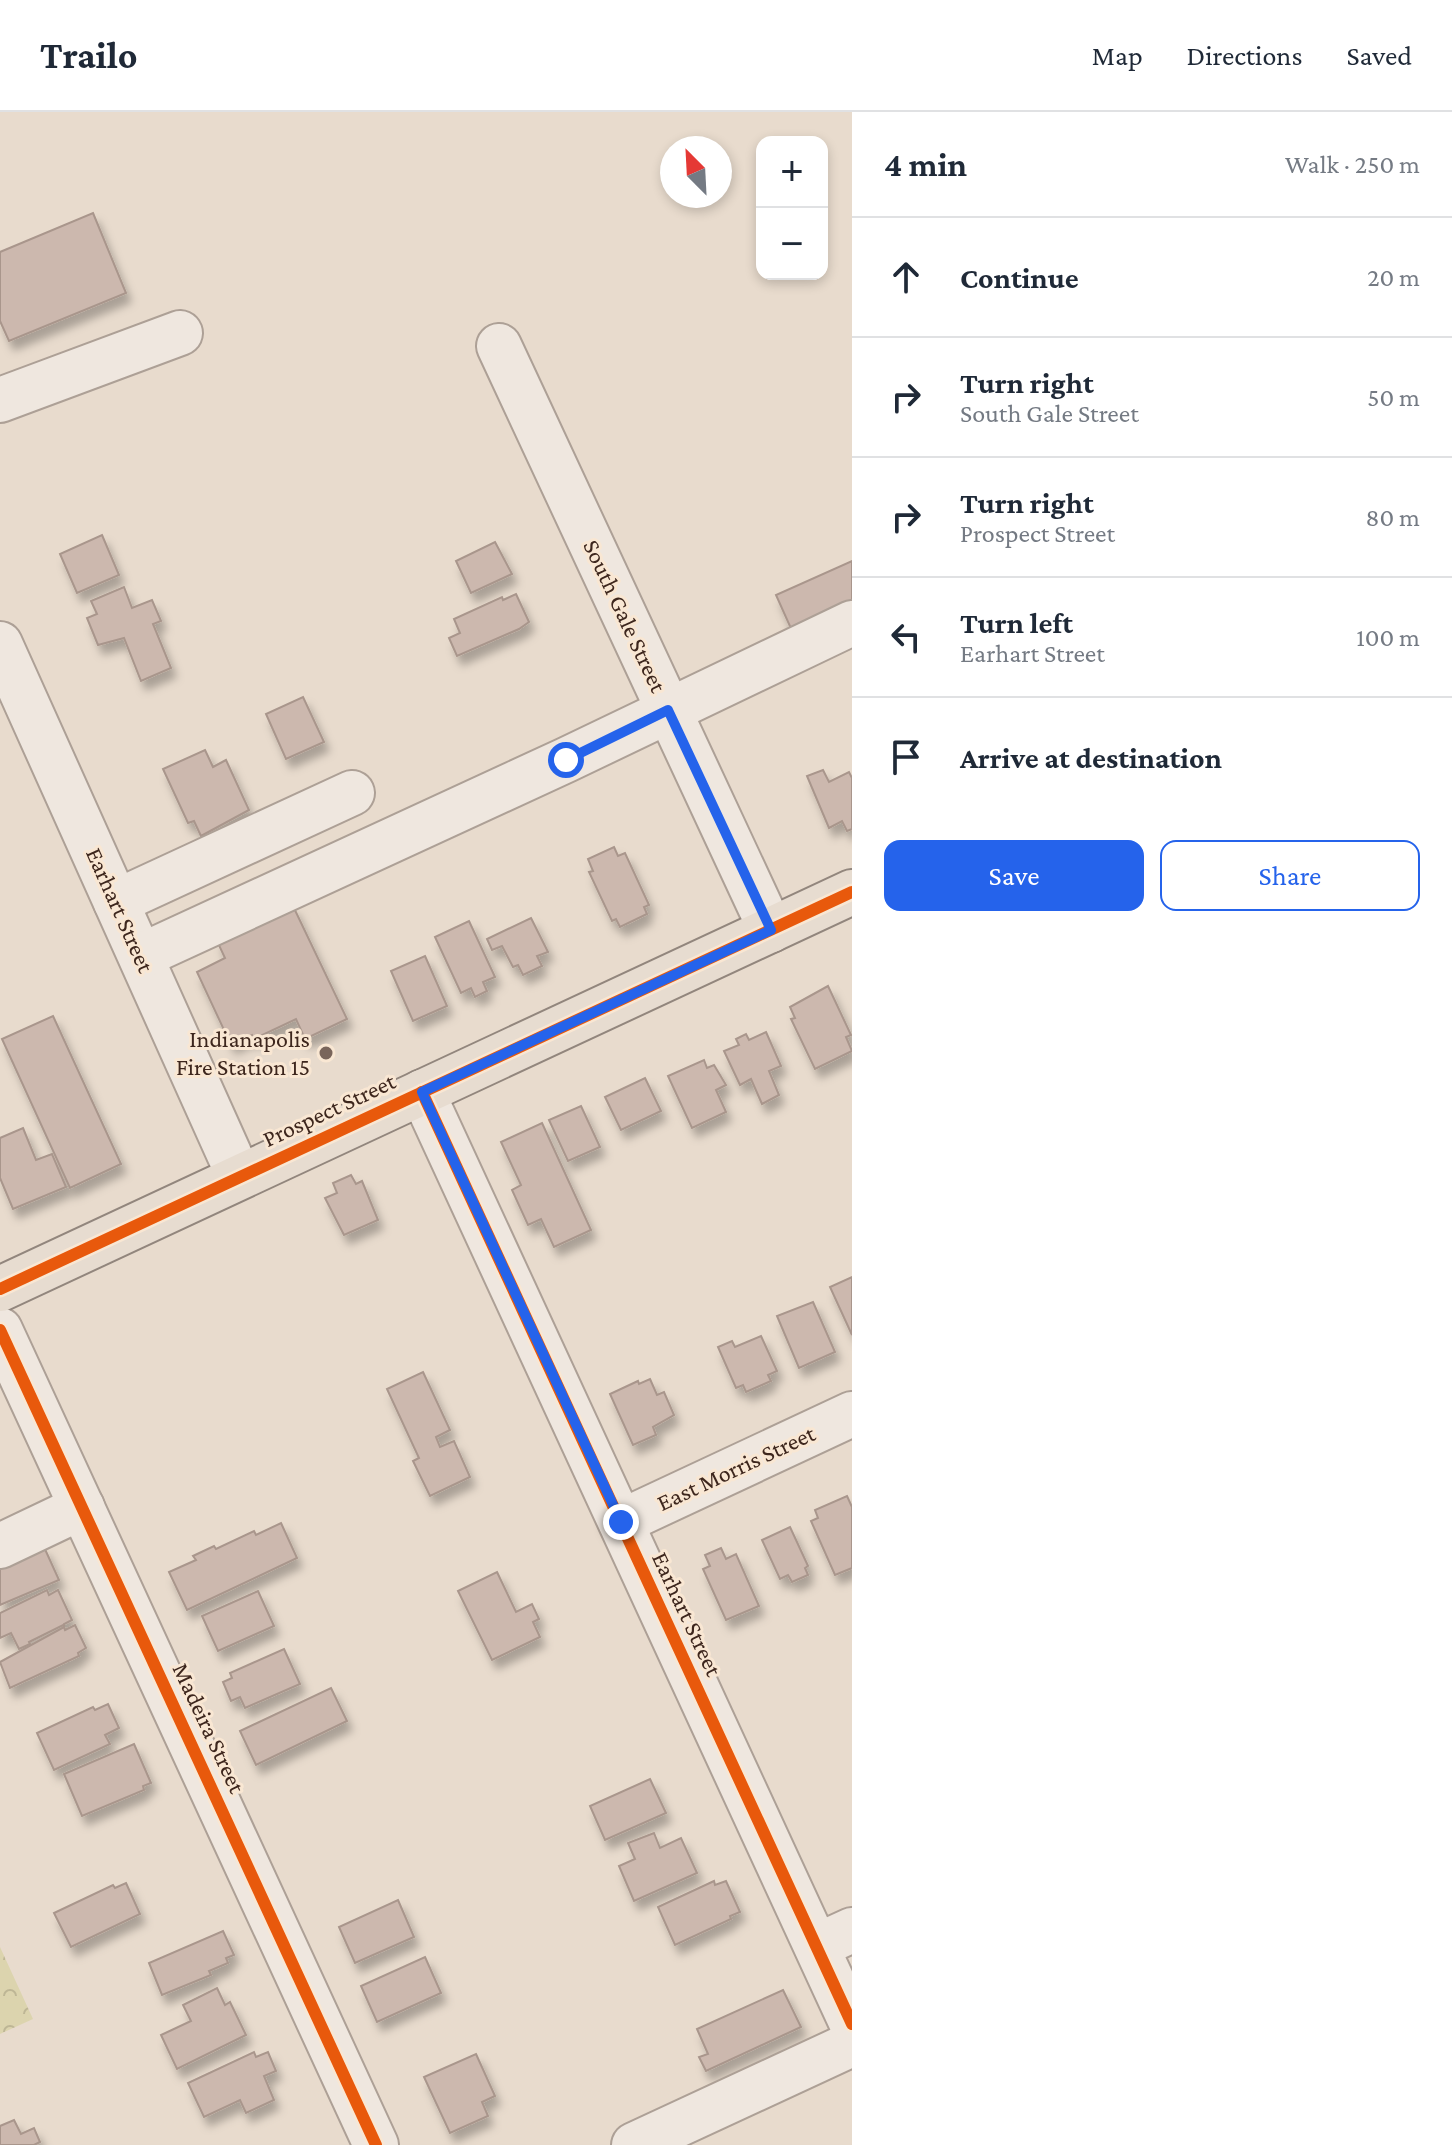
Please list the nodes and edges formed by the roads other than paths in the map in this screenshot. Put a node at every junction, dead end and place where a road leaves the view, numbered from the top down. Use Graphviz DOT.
graph roads {
  1 [pos="180,333"];
  2 [pos="499,346"];
  3 [pos="0,400"];
  4 [pos="852,623"];
  5 [pos="0,644"];
  6 [pos="668,710"];
  7 [pos="352,793"];
  8 [pos="852,892"];
  9 [pos="116,902"];
  10 [pos="771,930"];
  11 [pos="141,956"];
  12 [pos="422,1092"];
  13 [pos="239,1176"];
  14 [pos="0,1289"];
  15 [pos="0,1330"];
  16 [pos="852,1414"];
  17 [pos="82,1507"];
  18 [pos="621,1522"];
  19 [pos="0,1546"];
  20 [pos="834,1938"];
  21 [pos="852,2024"];
  22 [pos="852,2044"];
  23 [pos="376,2145"];
  24 [pos="634,2145"];
  1 -- 3 [label="street"];
  2 -- 6 [label="street, South Gale Street"];
  4 -- 6 [label="street"];
  5 -- 9 [label="street, Earhart Street"];
  6 -- 10 [label="street, South Gale Street"];
  6 -- 11 [label="street"];
  7 -- 9 [label="street"];
  8 -- 10 [label="main road, Prospect Street"];
  9 -- 11 [label="street, Earhart Street"];
  10 -- 12 [label="main road, Prospect Street"];
  11 -- 13 [label="street, Earhart Street"];
  12 -- 13 [label="main road, Prospect Street"];
  12 -- 18 [label="street, Earhart Street"];
  13 -- 14 [label="main road, Prospect Street"];
  15 -- 17 [label="street, Madeira Street"];
  16 -- 18 [label="street, East Morris Street"];
  17 -- 19 [label="street"];
  17 -- 23 [label="street, Madeira Street"];
  18 -- 20 [label="street, Earhart Street"];
  20 -- 21 [label="street, Earhart Street"];
  22 -- 24 [label="street"];
}
